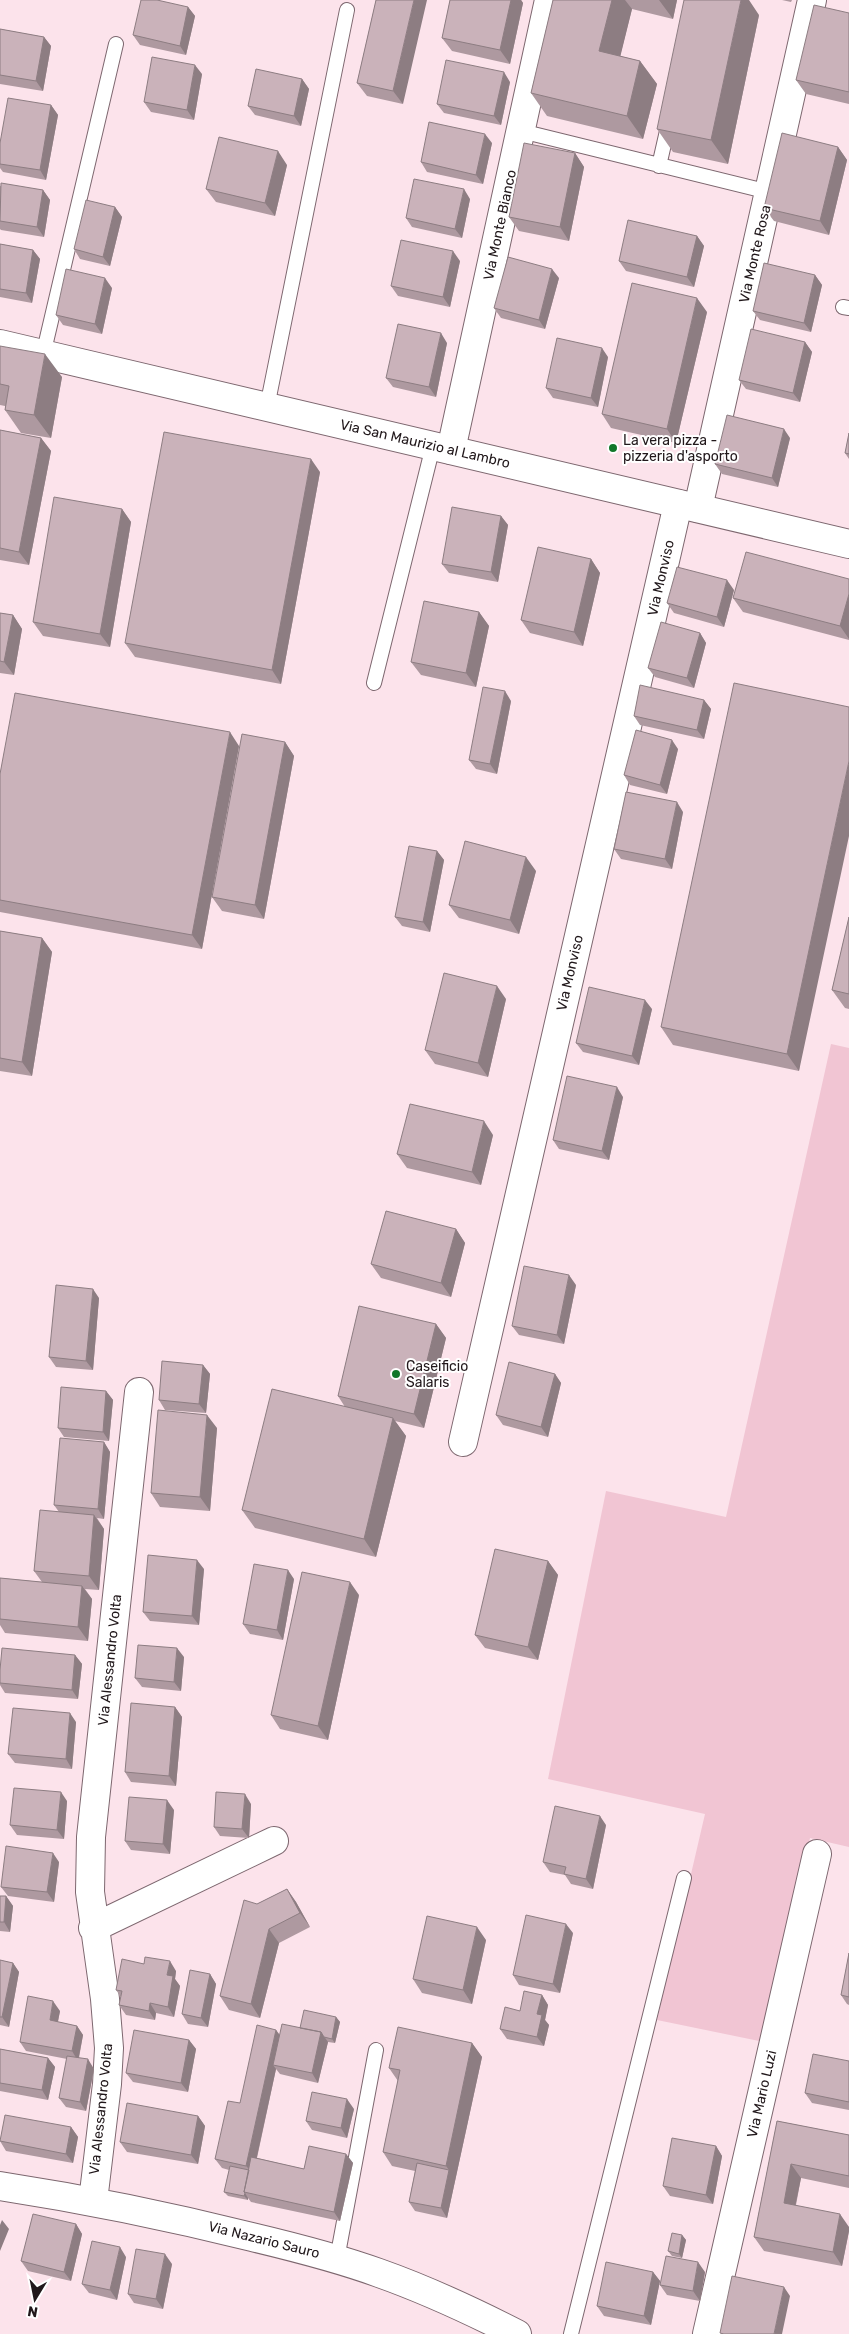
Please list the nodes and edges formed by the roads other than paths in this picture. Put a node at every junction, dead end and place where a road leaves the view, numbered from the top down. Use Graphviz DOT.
graph roads {
  1 [pos="549,0"];
  2 [pos="812,0"];
  3 [pos="348,10"];
  4 [pos="116,44"];
  5 [pos="673,108"];
  6 [pos="521,131"];
  7 [pos="659,166"];
  8 [pos="769,192"];
  9 [pos="0,344"];
  10 [pos="43,354"];
  11 [pos="267,407"];
  12 [pos="442,448"];
  13 [pos="688,506"];
  14 [pos="849,544"];
  15 [pos="374,684"];
  16 [pos="139,1392"];
  17 [pos="463,1442"];
  18 [pos="274,1842"];
  19 [pos="817,1854"];
  20 [pos="684,1878"];
  21 [pos="94,1928"];
  22 [pos="376,2050"];
  23 [pos="0,2186"];
  24 [pos="93,2201"];
  25 [pos="337,2259"];
  26 [pos="517,2334"];
  27 [pos="571,2334"];
  28 [pos="707,2334"];
  1 -- 6 [label="street, Via Monte Bianco"];
  2 -- 8 [label="street, Via Monte Rosa"];
  3 -- 11 [label="lane"];
  4 -- 10 [label="lane"];
  5 -- 7 [label="lane"];
  6 -- 7 [label="lane"];
  6 -- 12 [label="street, Via Monte Bianco"];
  7 -- 8 [label="lane"];
  8 -- 13 [label="street, Via Monte Rosa"];
  9 -- 10 [label="street, Via San Maurizio al Lambro"];
  10 -- 11 [label="street, Via San Maurizio al Lambro"];
  11 -- 12 [label="street, Via San Maurizio al Lambro"];
  12 -- 13 [label="street, Via San Maurizio al Lambro"];
  12 -- 15 [label="lane"];
  13 -- 14 [label="street, Via San Maurizio al Lambro"];
  13 -- 17 [label="street, Via Monviso"];
  16 -- 21 [label="street, Via Alessandro Volta"];
  18 -- 21 [label="street"];
  19 -- 28 [label="street, Via Mario Luzi"];
  20 -- 27 [label="lane"];
  21 -- 24 [label="street, Via Alessandro Volta"];
  22 -- 25 [label="lane"];
  23 -- 24 [label="street, Via Nazario Sauro"];
  24 -- 25 [label="street, Via Nazario Sauro"];
  25 -- 26 [label="street, Via Nazario Sauro"];
}
